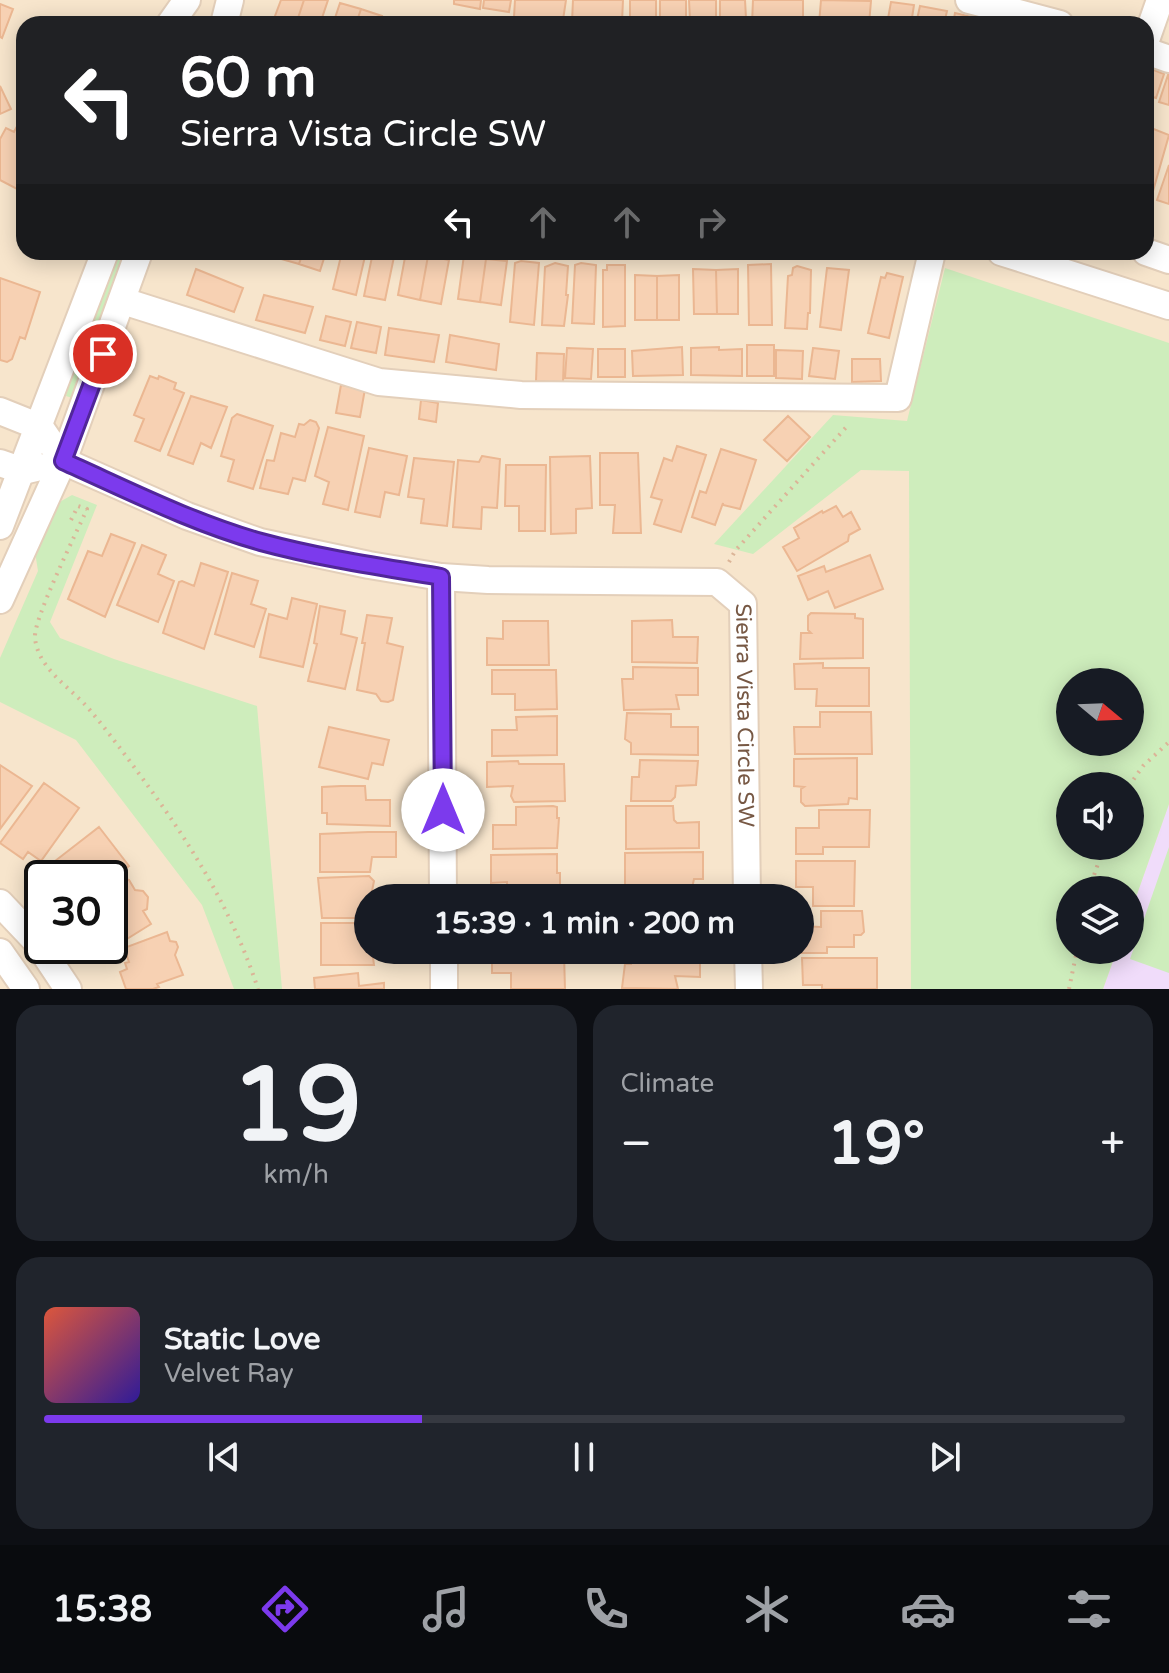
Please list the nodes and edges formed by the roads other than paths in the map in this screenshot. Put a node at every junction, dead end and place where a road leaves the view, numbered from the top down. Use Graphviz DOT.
graph roads {
  1 [pos="969,0"];
  2 [pos="1030,16"];
  3 [pos="102,260"];
  4 [pos="136,260"];
  5 [pos="930,260"];
  6 [pos="1026,260"];
  7 [pos="123,301"];
  8 [pos="1169,306"];
  9 [pos="0,411"];
  10 [pos="40,427"];
  11 [pos="63,461"];
  12 [pos="12,467"];
  13 [pos="0,526"];
  14 [pos="441,577"];
  15 [pos="0,600"];
  16 [pos="443,884"];
  17 [pos="747,884"];
  18 [pos="0,903"];
  19 [pos="0,952"];
  20 [pos="444,964"];
  21 [pos="748,964"];
  22 [pos="26,989"];
  23 [pos="68,989"];
  24 [pos="444,989"];
  25 [pos="749,989"];
  1 -- 2 [label="street"];
  3 -- 10 [label="street"];
  4 -- 7 [label="street"];
  5 -- 7 [label="street"];
  6 -- 8 [label="street"];
  7 -- 11 [label="street"];
  9 -- 10 [label="street"];
  10 -- 11 [label="street"];
  10 -- 12 [label="street"];
  11 -- 12 [label="street"];
  11 -- 14 [label="street, Sierra Vista Circle SW"];
  11 -- 15 [label="street"];
  12 -- 13 [label="street"];
  14 -- 16 [label="street"];
  14 -- 17 [label="street, Sierra Vista Circle SW"];
  18 -- 23 [label="street"];
  19 -- 22 [label="street"];
  20 -- 24 [label="street"];
  21 -- 25 [label="street"];
}
